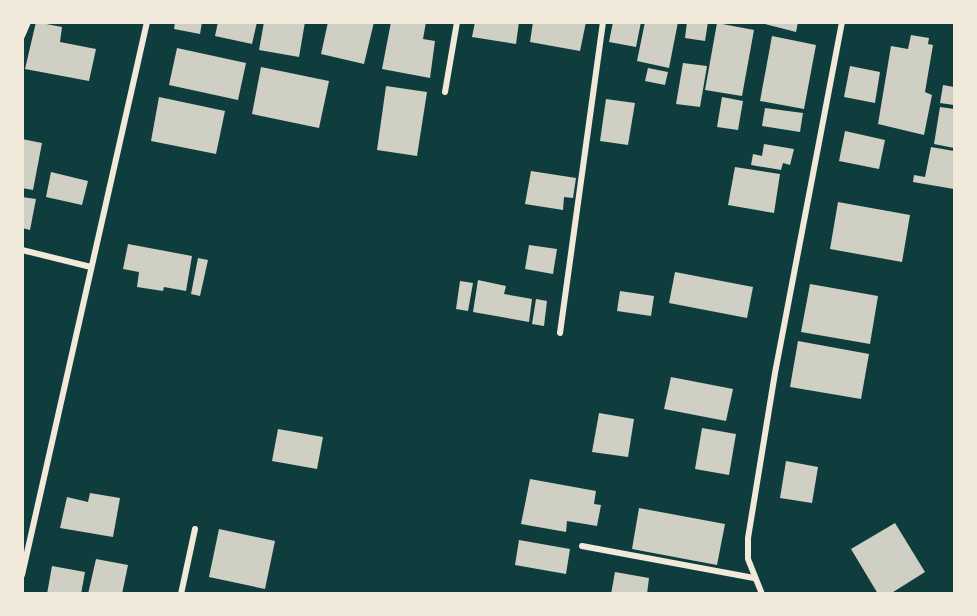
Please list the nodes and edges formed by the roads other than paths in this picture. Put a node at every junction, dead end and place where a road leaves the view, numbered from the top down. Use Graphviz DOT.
graph roads {
  1 [pos="28,22"];
  2 [pos="147,22"];
  3 [pos="457,22"];
  4 [pos="603,22"];
  5 [pos="842,22"];
  6 [pos="22,36"];
  7 [pos="445,92"];
  8 [pos="22,250"];
  9 [pos="91,267"];
  10 [pos="560,333"];
  11 [pos="195,530"];
  12 [pos="582,546"];
  13 [pos="22,575"];
  14 [pos="754,578"];
  15 [pos="180,594"];
  16 [pos="762,594"];
  1 -- 6 [label="street"];
  2 -- 9 [label="street"];
  3 -- 7 [label="street"];
  4 -- 10 [label="street"];
  5 -- 14 [label="street"];
  8 -- 9 [label="street"];
  9 -- 13 [label="street"];
  11 -- 15 [label="street"];
  12 -- 14 [label="street"];
  14 -- 16 [label="street"];
}
